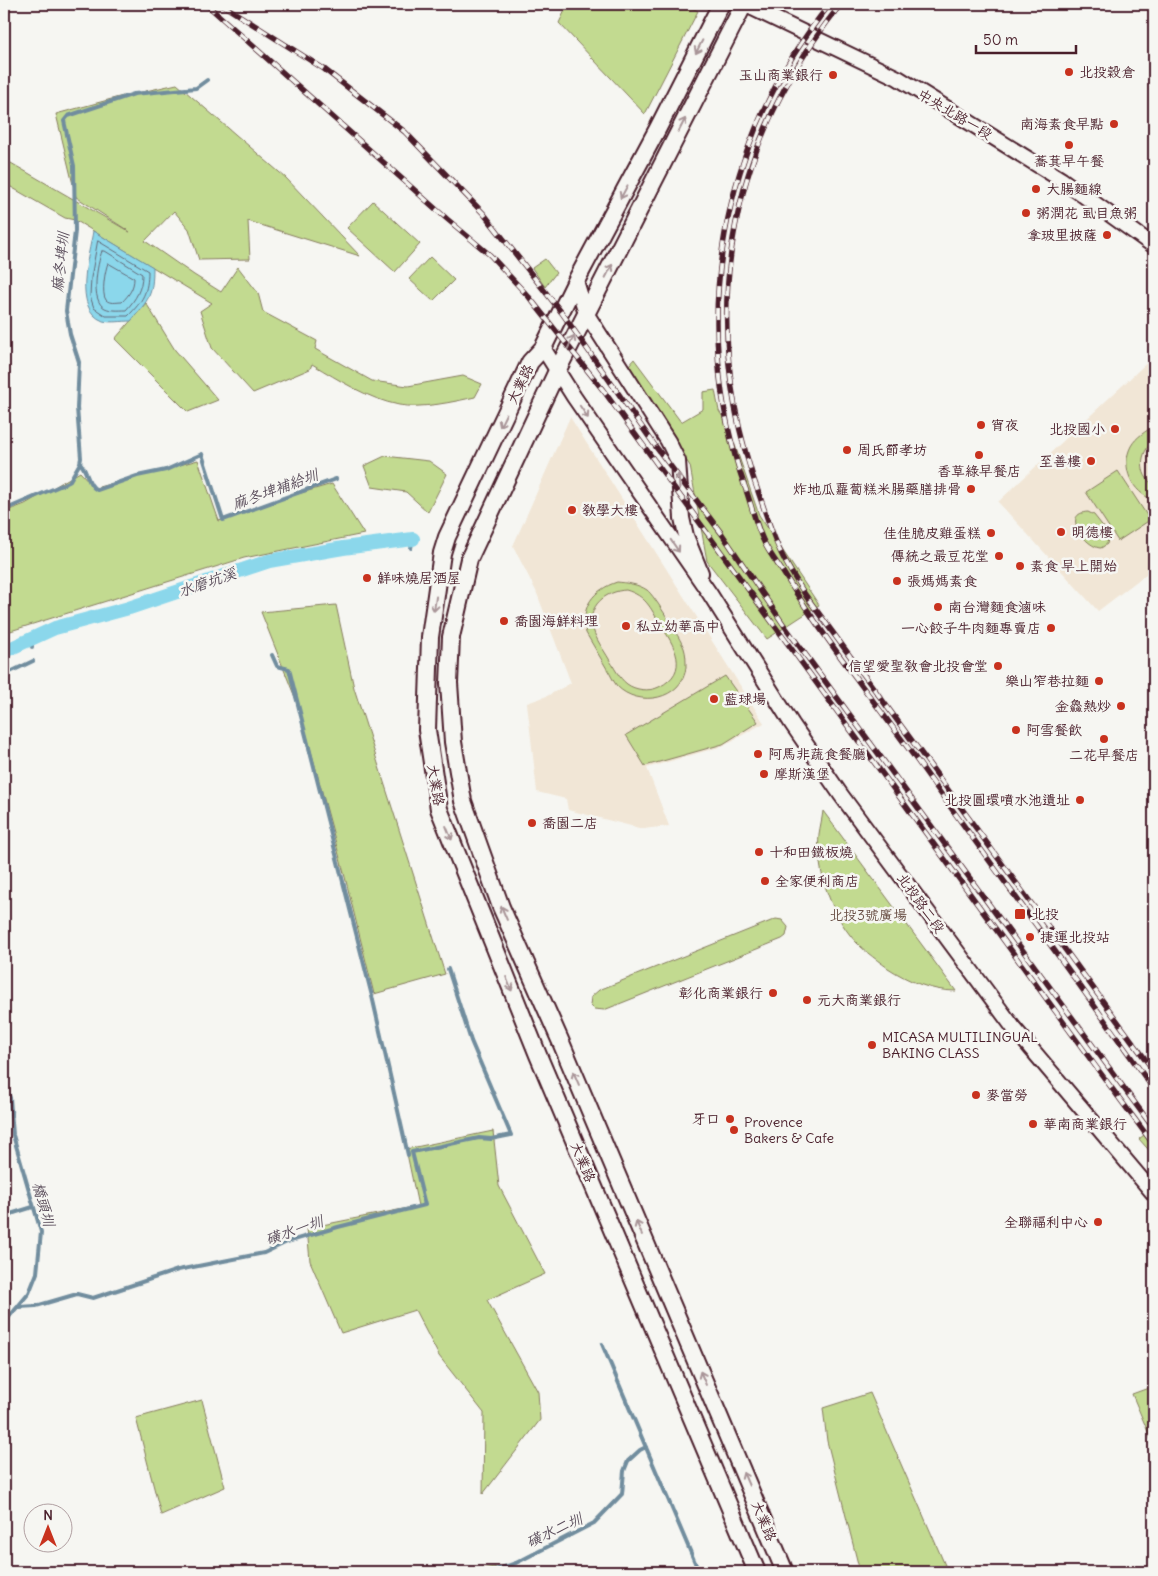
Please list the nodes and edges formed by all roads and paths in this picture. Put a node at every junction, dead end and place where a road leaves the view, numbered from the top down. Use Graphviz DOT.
graph roads {
  1 [pos="721,4"];
  2 [pos="744,4"];
  3 [pos="1154,246"];
  4 [pos="576,281"];
  5 [pos="586,314"];
  6 [pos="543,348"];
  7 [pos="557,371"];
  8 [pos="710,594"];
  9 [pos="1154,1194"];
  10 [pos="757,1572"];
  11 [pos="786,1572"];
  1 -- 4 [label="main road, 大業路, one-way"];
  2 -- 3 [label="street, 中央北路一段"];
  5 -- 2 [label="main road, 大業路, one-way"];
  4 -- 5 [label="street"];
  4 -- 6 [label="main road, 大業路"];
  7 -- 5 [label="main road, 大業路, one-way"];
  8 -- 5 [label="street, one-way"];
  6 -- 7 [label="street"];
  6 -- 10 [label="main road, 大業路, one-way"];
  7 -- 8 [label="street, one-way"];
  11 -- 7 [label="main road, 大業路, one-way"];
  8 -- 9 [label="street, 北投路二段"];
}
